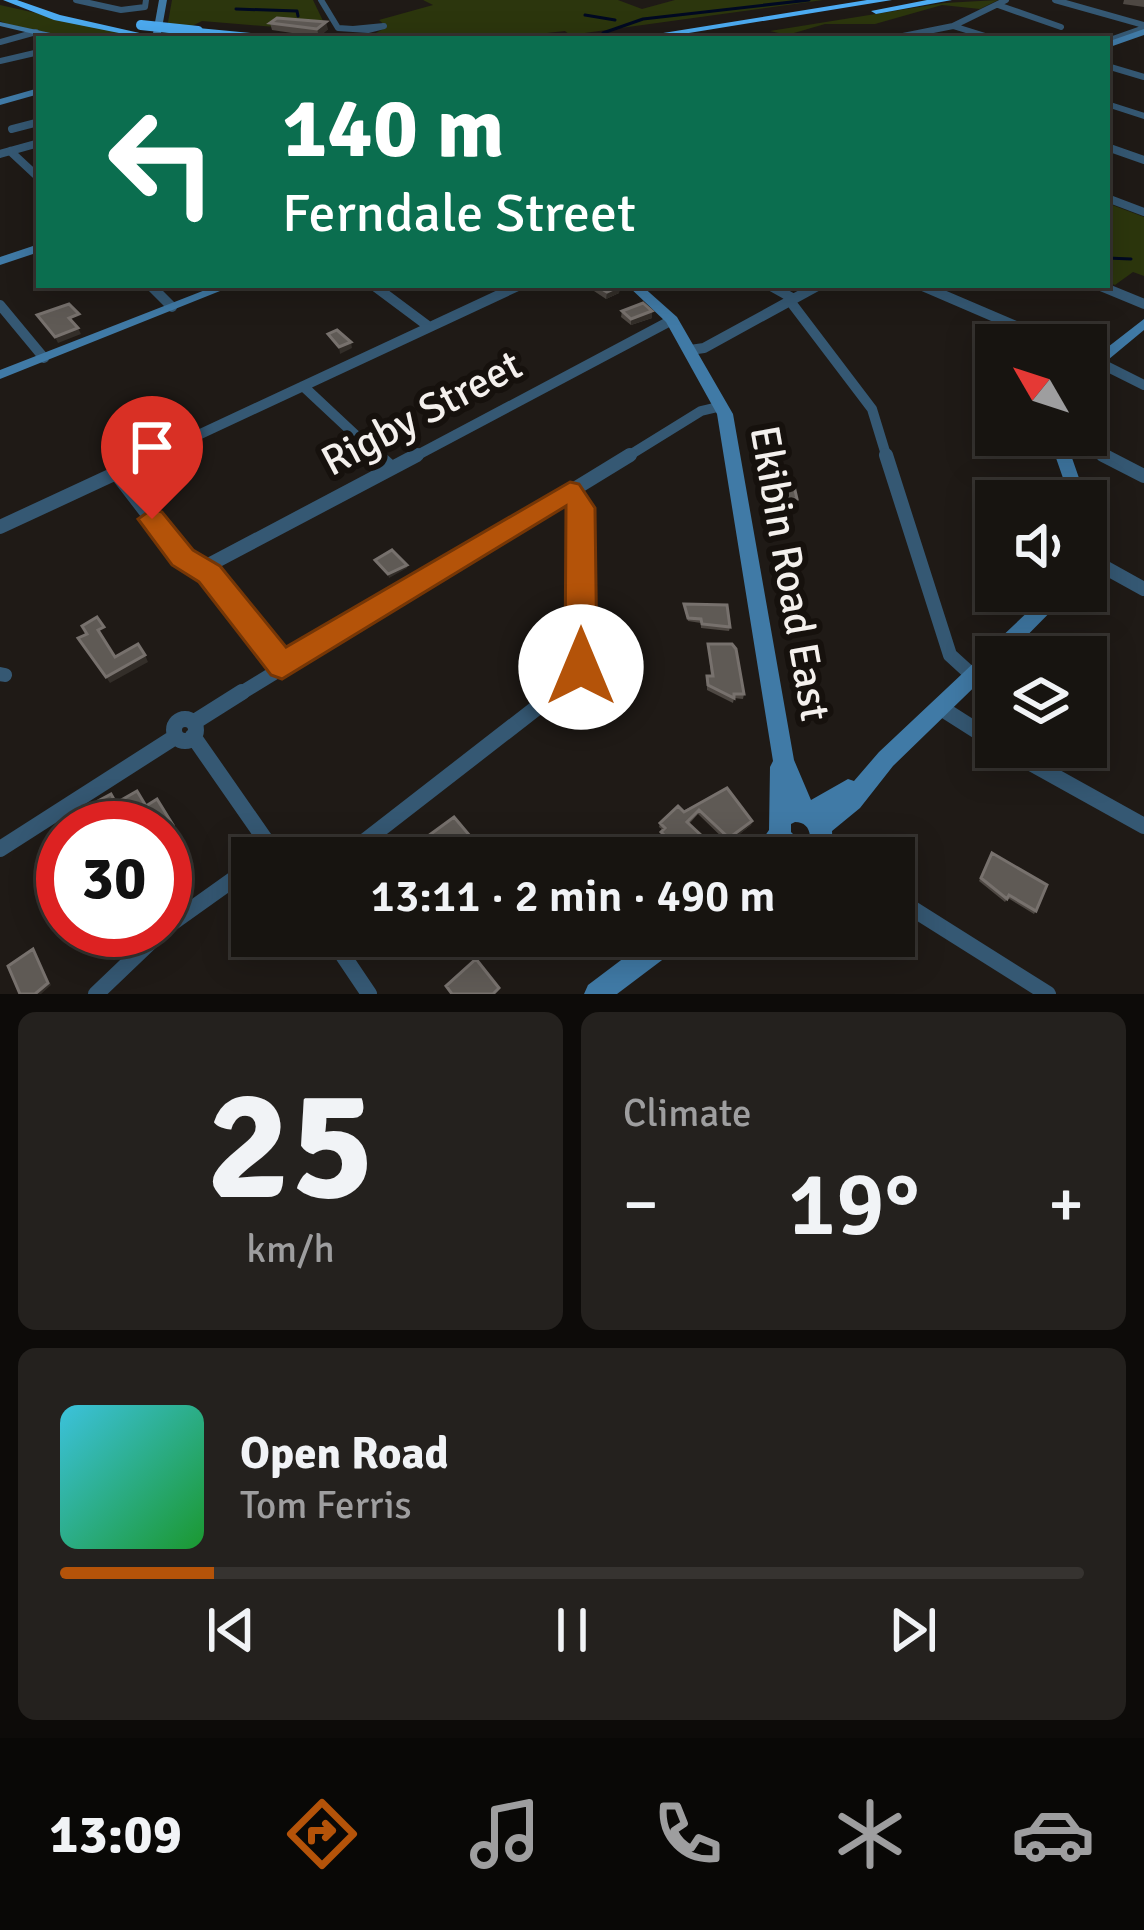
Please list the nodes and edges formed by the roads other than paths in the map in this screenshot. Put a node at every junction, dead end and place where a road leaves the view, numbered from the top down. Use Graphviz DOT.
graph roads {
  1 [pos="32,0"];
  2 [pos="76,0"];
  3 [pos="154,0"];
  4 [pos="321,0"];
  5 [pos="887,0"];
  6 [pos="947,0"];
  7 [pos="1055,0"];
  8 [pos="4,2"];
  9 [pos="1002,2"];
  10 [pos="0,24"];
  11 [pos="953,26"];
  12 [pos="1061,27"];
  13 [pos="140,29"];
  14 [pos="353,29"];
  15 [pos="1144,29"];
  16 [pos="36,32"];
  17 [pos="195,35"];
  18 [pos="53,36"];
  19 [pos="157,36"];
  20 [pos="651,36"];
  21 [pos="716,36"];
  22 [pos="903,36"];
  23 [pos="985,36"];
  24 [pos="1126,39"];
  25 [pos="0,42"];
  26 [pos="1110,42"];
  27 [pos="1110,42"];
  28 [pos="1144,44"];
  29 [pos="36,51"];
  30 [pos="0,60"];
  31 [pos="1110,67"];
  32 [pos="1144,77"];
  33 [pos="36,93"];
  34 [pos="0,102"];
  35 [pos="1110,105"];
  36 [pos="1144,116"];
  37 [pos="36,123"];
  38 [pos="13,129"];
  39 [pos="36,144"];
  40 [pos="1110,148"];
  41 [pos="5,153"];
  42 [pos="1144,160"];
  43 [pos="36,176"];
  44 [pos="1110,199"];
  45 [pos="1144,212"];
  46 [pos="36,249"];
  47 [pos="0,261"];
  48 [pos="153,288"];
  49 [pos="222,288"];
  50 [pos="377,288"];
  51 [pos="513,288"];
  52 [pos="636,288"];
  53 [pos="774,288"];
  54 [pos="813,288"];
  55 [pos="927,288"];
  56 [pos="1105,288"];
  57 [pos="792,300"];
  58 [pos="1144,304"];
  59 [pos="0,305"];
  60 [pos="172,308"];
  61 [pos="672,320"];
  62 [pos="1144,323"];
  63 [pos="1011,324"];
  64 [pos="428,326"];
  65 [pos="690,350"];
  66 [pos="1107,350"];
  67 [pos="44,358"];
  68 [pos="1107,370"];
  69 [pos="0,375"];
  70 [pos="1144,385"];
  71 [pos="303,386"];
  72 [pos="722,406"];
  73 [pos="1106,456"];
  74 [pos="389,466"];
  75 [pos="116,473"];
  76 [pos="1144,476"];
  77 [pos="570,491"];
  78 [pos="0,527"];
  79 [pos="202,568"];
  80 [pos="1107,573"];
  81 [pos="1144,589"];
  82 [pos="1040,612"];
  83 [pos="282,666"];
  84 [pos="973,676"];
  85 [pos="941,708"];
  86 [pos="975,730"];
  87 [pos="188,732"];
  88 [pos="1040,768"];
  89 [pos="1144,826"];
  90 [pos="802,836"];
  91 [pos="259,837"];
  92 [pos="370,837"];
  93 [pos="0,849"];
  94 [pos="231,881"];
  95 [pos="192,909"];
  96 [pos="915,911"];
  97 [pos="135,957"];
  98 [pos="344,957"];
  99 [pos="645,957"];
  100 [pos="1026,988"];
  101 [pos="96,994"];
  102 [pos="369,994"];
  103 [pos="597,994"];
  104 [pos="1048,994"];
  1 -- 13 [label="highway"];
  2 -- 3 [label="street"];
  3 -- 19 [label="street"];
  4 -- 14 [label="street"];
  5 -- 20 [label="highway"];
  6 -- 21 [label="highway"];
  7 -- 15 [label="street"];
  8 -- 13 [label="highway"];
  9 -- 11 [label="street"];
  9 -- 12 [label="street"];
  10 -- 16 [label="street"];
  11 -- 22 [label="street"];
  11 -- 23 [label="street"];
  13 -- 17 [label="highway, bridge"];
  15 -- 24 [label="street"];
  15 -- 26 [label="street"];
  16 -- 18 [label="street"];
  16 -- 25 [label="street"];
  24 -- 27 [label="street"];
  24 -- 28 [label="street"];
  29 -- 30 [label="street"];
  31 -- 32 [label="street"];
  33 -- 34 [label="street"];
  35 -- 36 [label="street"];
  37 -- 38 [label="street"];
  39 -- 41 [label="street"];
  40 -- 42 [label="street"];
  41 -- 43 [label="street"];
  44 -- 45 [label="street"];
  46 -- 47 [label="street"];
  48 -- 60 [label="street"];
  49 -- 60 [label="street"];
  50 -- 64 [label="street"];
  51 -- 64 [label="street"];
  52 -- 61 [label="street, Ekibin Road East"];
  53 -- 57 [label="street"];
  54 -- 57 [label="street"];
  55 -- 63 [label="street"];
  56 -- 58 [label="street"];
  57 -- 65 [label="street"];
  57 -- 84 [label="street"];
  59 -- 67 [label="street"];
  60 -- 67 [label="street"];
  61 -- 65 [label="street, Ekibin Road East"];
  61 -- 74 [label="street, Rigby Street"];
  62 -- 66 [label="street"];
  64 -- 71 [label="street"];
  65 -- 72 [label="street, Ekibin Road East"];
  67 -- 69 [label="street"];
  68 -- 70 [label="street"];
  71 -- 74 [label="street"];
  71 -- 75 [label="street"];
  72 -- 77 [label="street"];
  72 -- 90 [label="street, Ekibin Road East"];
  73 -- 76 [label="street"];
  74 -- 79 [label="street, Rigby Street"];
  75 -- 78 [label="street"];
  75 -- 79 [label="street"];
  77 -- 83 [label="street"];
  77 -- 92 [label="street"];
  79 -- 83 [label="street"];
  80 -- 81 [label="street"];
  82 -- 84 [label="street"];
  83 -- 87 [label="street"];
  84 -- 85 [label="street"];
  85 -- 86 [label="street"];
  85 -- 90 [label="street"];
  87 -- 91 [label="street"];
  87 -- 93 [label="street"];
  88 -- 89 [label="street"];
  94 -- 95 [label="street"];
  96 -- 100 [label="street"];
  97 -- 101 [label="street"];
  98 -- 102 [label="street"];
  99 -- 103 [label="street"];
  100 -- 104 [label="street"];
}
